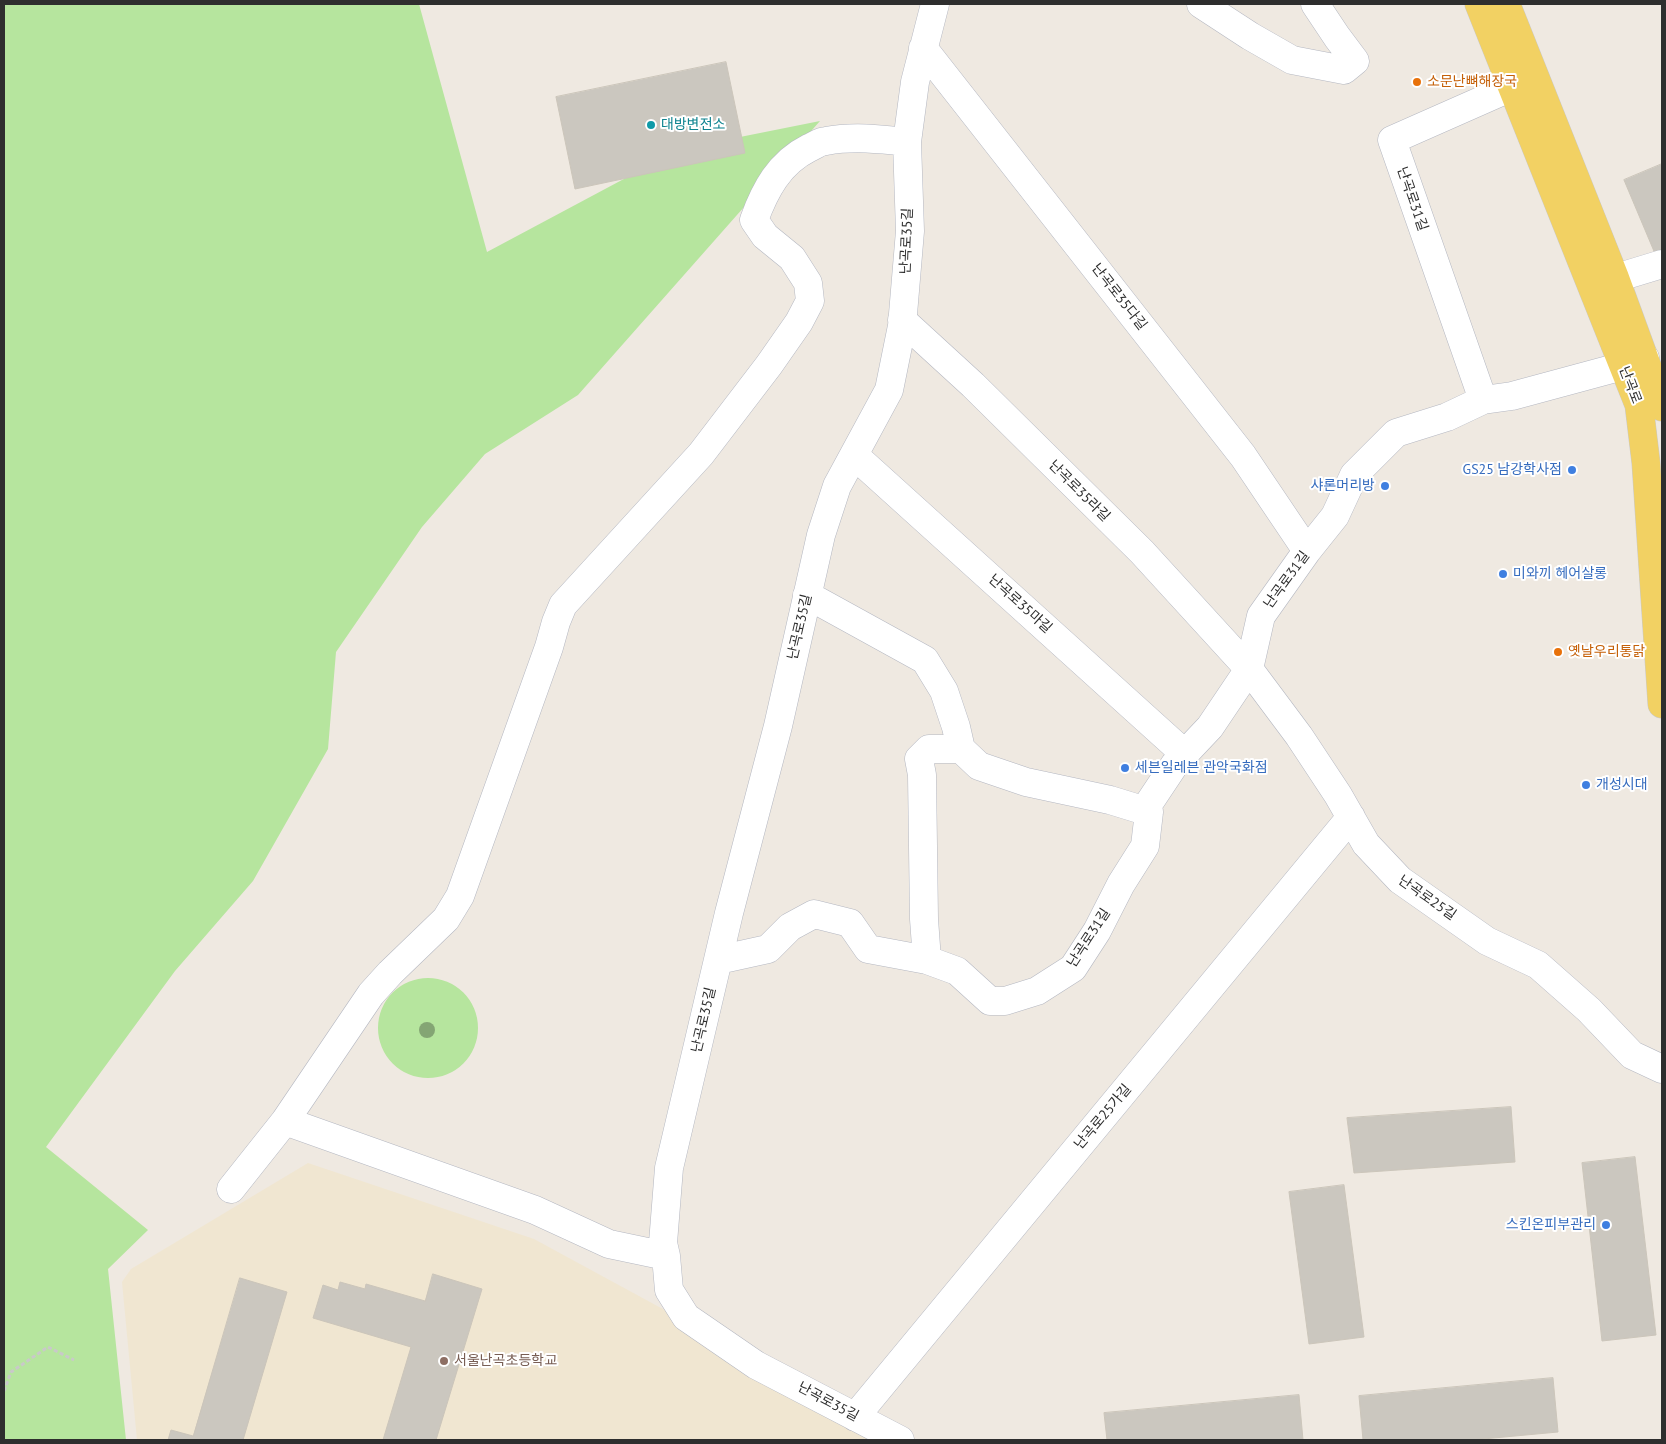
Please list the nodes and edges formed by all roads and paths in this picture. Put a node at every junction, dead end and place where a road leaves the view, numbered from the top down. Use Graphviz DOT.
graph roads {
  1 [pos="935,4"];
  2 [pos="1201,4"];
  3 [pos="1315,4"];
  4 [pos="1479,4"];
  5 [pos="1506,4"];
  6 [pos="923,48"];
  7 [pos="1512,87"];
  8 [pos="907,142"];
  9 [pos="1662,264"];
  10 [pos="1603,282"];
  11 [pos="902,320"];
  12 [pos="1634,362"];
  13 [pos="1483,400"];
  14 [pos="1655,414"];
  15 [pos="854,455"];
  16 [pos="1307,551"];
  17 [pos="807,595"];
  18 [pos="1249,668"];
  19 [pos="1662,694"];
  20 [pos="961,749"];
  21 [pos="1185,754"];
  22 [pos="1150,812"];
  23 [pos="1351,817"];
  24 [pos="718,960"];
  25 [pos="927,960"];
  26 [pos="1662,1069"];
  27 [pos="285,1121"];
  28 [pos="231,1189"];
  29 [pos="666,1256"];
  30 [pos="74,1360"];
  31 [pos="4,1391"];
  32 [pos="854,1417"];
  33 [pos="900,1440"];
  1 -- 6 [label="street, 난곡로35길"];
  2 -- 3 [label="street"];
  4 -- 7 [label="main road, 난곡로"];
  5 -- 10 [label="main road, 난곡로"];
  6 -- 8 [label="street, 난곡로35길"];
  6 -- 16 [label="street, 난곡로35다길"];
  7 -- 10 [label="main road, 난곡로"];
  7 -- 13 [label="street, 난곡로31길"];
  8 -- 11 [label="street, 난곡로35길"];
  8 -- 27 [label="street"];
  9 -- 10 [label="street"];
  10 -- 12 [label="main road, 난곡로"];
  11 -- 15 [label="street, 난곡로35길"];
  11 -- 18 [label="street, 난곡로35라길"];
  12 -- 13 [label="street, 난곡로31길"];
  12 -- 14 [label="main road, 난곡로"];
  13 -- 16 [label="street, 난곡로31길"];
  14 -- 19 [label="main road, 난곡로"];
  15 -- 17 [label="street, 난곡로35길"];
  15 -- 21 [label="street, 난곡로35마길"];
  16 -- 18 [label="street, 난곡로31길"];
  17 -- 20 [label="street"];
  17 -- 24 [label="street, 난곡로35길"];
  18 -- 21 [label="street, 난곡로31길"];
  18 -- 23 [label="street, 난곡로25길"];
  20 -- 22 [label="street"];
  20 -- 25 [label="street"];
  21 -- 22 [label="street, 난곡로31길"];
  22 -- 25 [label="street, 난곡로31길"];
  23 -- 26 [label="street, 난곡로25길"];
  23 -- 32 [label="street, 난곡로25가길"];
  24 -- 25 [label="street, 난곡로31길"];
  24 -- 29 [label="street, 난곡로35길"];
  27 -- 28 [label="street"];
  27 -- 29 [label="street"];
  29 -- 32 [label="street, 난곡로35길"];
  30 -- 31 [label="path"];
  32 -- 33 [label="street, 난곡로35길"];
}
